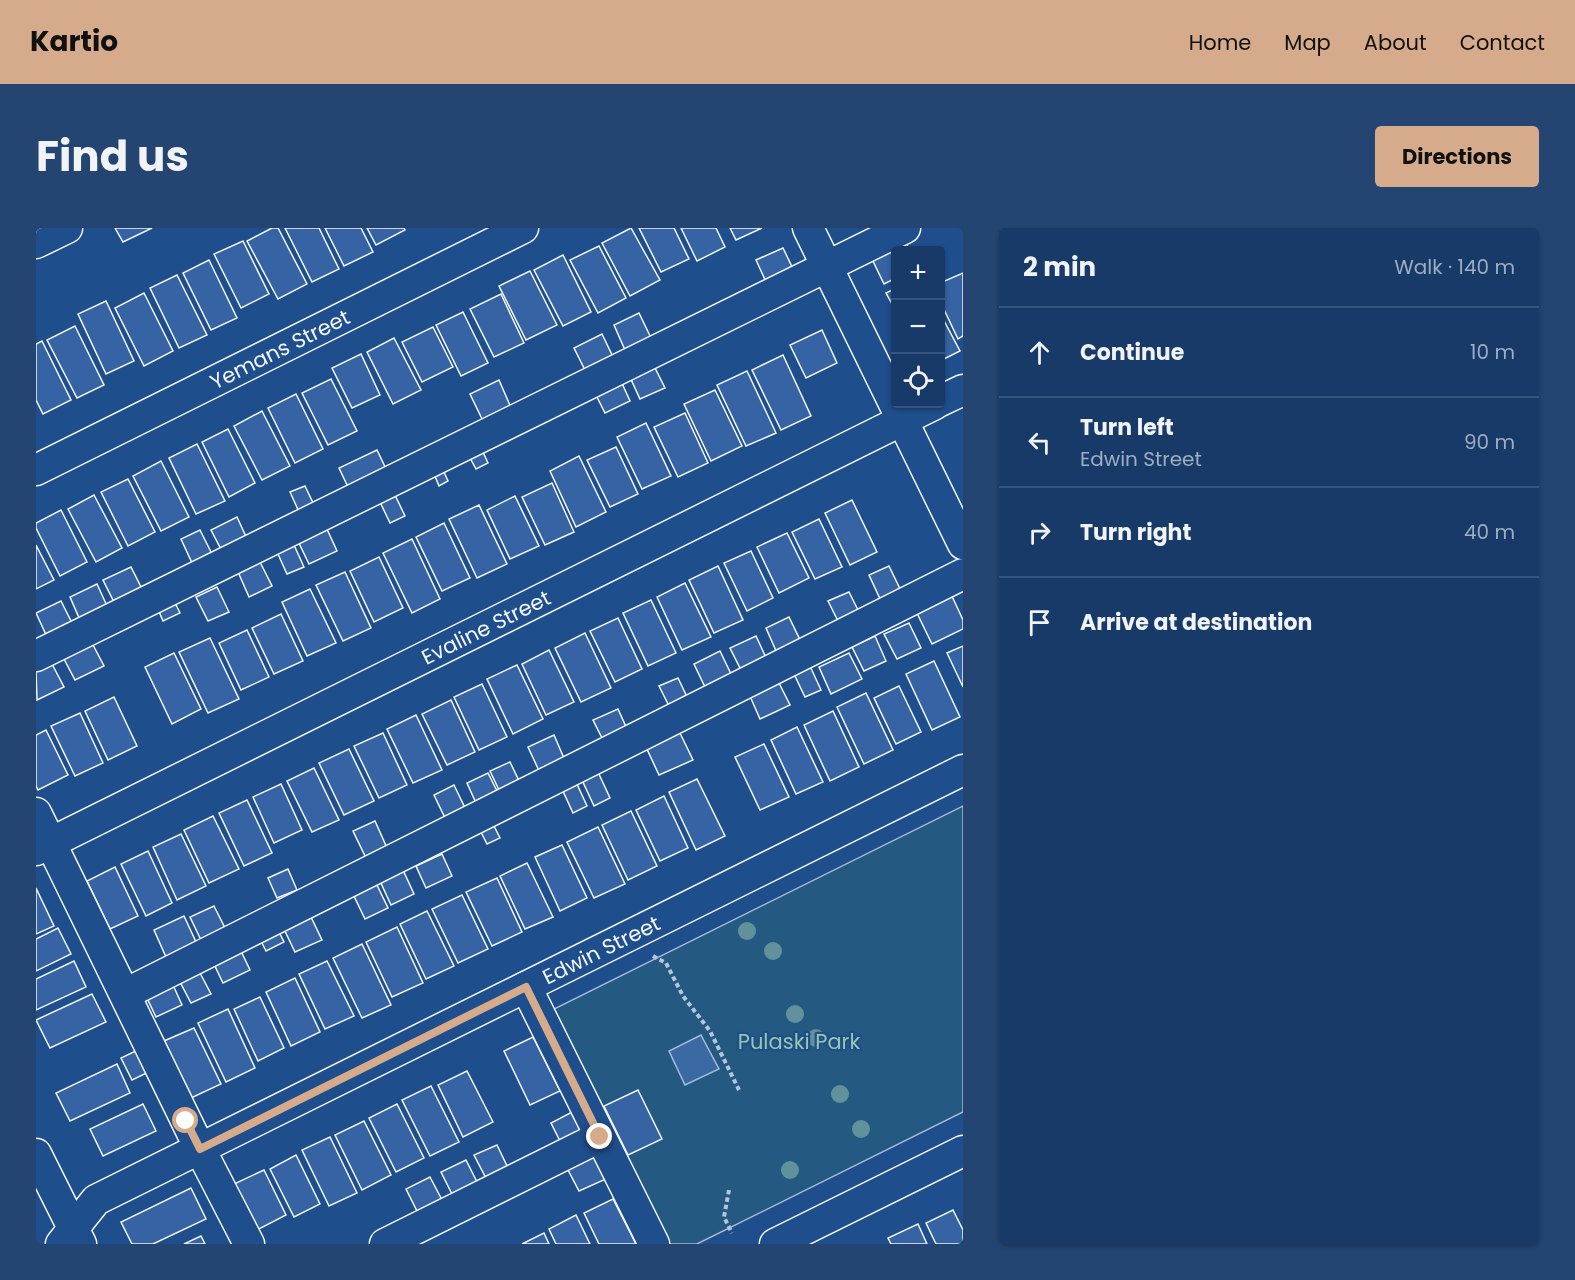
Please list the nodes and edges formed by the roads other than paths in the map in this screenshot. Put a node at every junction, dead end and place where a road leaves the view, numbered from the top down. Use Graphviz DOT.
graph roads {
  1 [pos="67,228"];
  2 [pos="523,228"];
  3 [pos="808,228"];
  4 [pos="905,228"];
  5 [pos="36,243"];
  6 [pos="828,266"];
  7 [pos="963,390"];
  8 [pos="945,399"];
  9 [pos="927,408"];
  10 [pos="902,420"];
  11 [pos="36,470"];
  12 [pos="963,544"];
  13 [pos="963,574"];
  14 [pos="36,656"];
  15 [pos="963,770"];
  16 [pos="36,813"];
  17 [pos="43,846"];
  18 [pos="526,987"];
  19 [pos="125,994"];
  20 [pos="600,1137"];
  21 [pos="200,1149"];
  22 [pos="963,1151"];
  23 [pos="36,1154"];
  24 [pos="72,1239"];
  25 [pos="249,1244"];
  26 [pos="385,1244"];
  27 [pos="654,1244"];
  28 [pos="775,1244"];
  1 -- 5 [label="street"];
  2 -- 11 [label="street, Yemans Street"];
  3 -- 6 [label="street"];
  4 -- 6 [label="street"];
  6 -- 10 [label="street"];
  6 -- 14 [label="street"];
  7 -- 8 [label="street"];
  9 -- 10 [label="street, Evaline Street"];
  10 -- 12 [label="street"];
  10 -- 17 [label="street, Evaline Street"];
  13 -- 19 [label="street"];
  15 -- 18 [label="street, Edwin Street"];
  16 -- 17 [label="street"];
  17 -- 19 [label="street"];
  18 -- 20 [label="street"];
  18 -- 21 [label="street, Edwin Street"];
  19 -- 21 [label="street"];
  20 -- 26 [label="street"];
  20 -- 27 [label="street"];
  21 -- 24 [label="street, Edwin Street"];
  21 -- 25 [label="street"];
  22 -- 28 [label="street"];
  23 -- 24 [label="street"];
}
